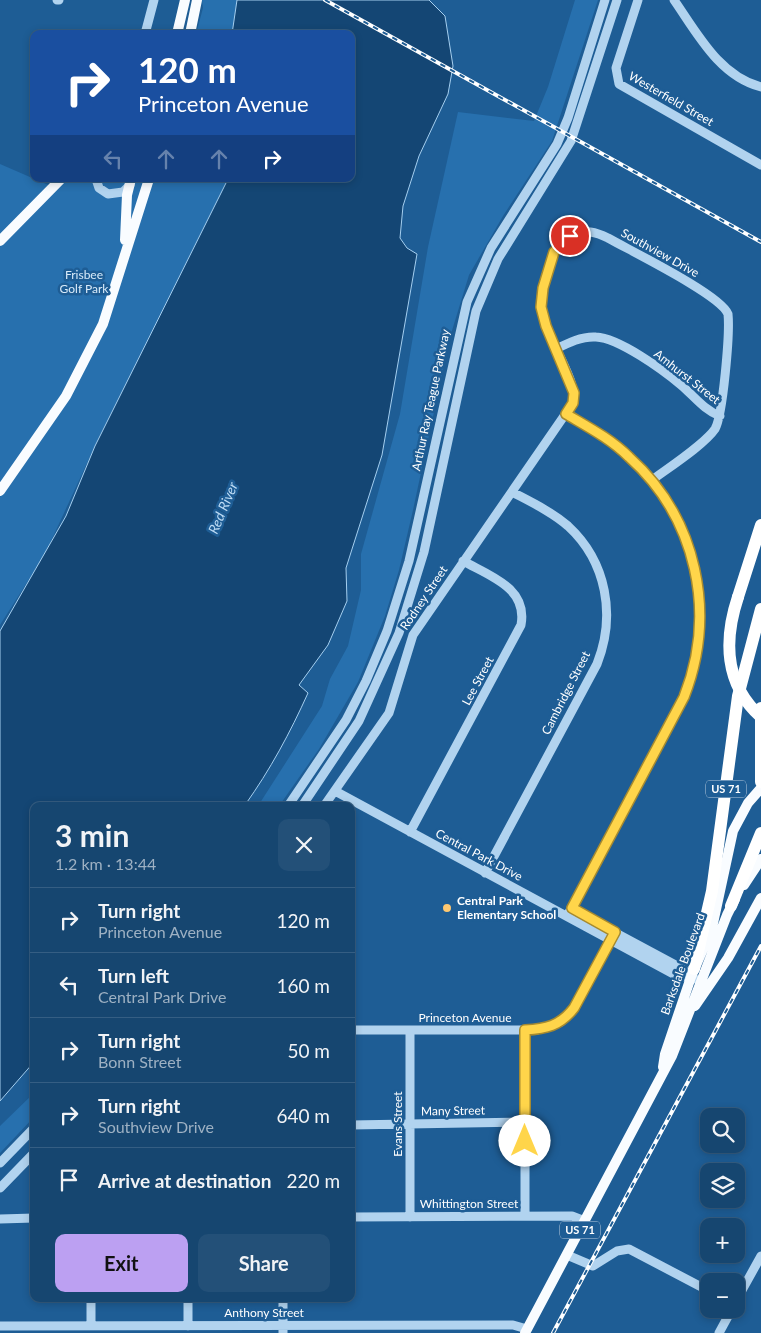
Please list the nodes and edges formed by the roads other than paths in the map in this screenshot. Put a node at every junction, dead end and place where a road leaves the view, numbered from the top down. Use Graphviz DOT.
graph roads {
  1 [pos="154,0"];
  2 [pos="198,0"];
  3 [pos="604,0"];
  4 [pos="617,0"];
  5 [pos="638,0"];
  6 [pos="674,0"];
  7 [pos="184,5"];
  8 [pos="146,30"];
  9 [pos="176,30"];
  10 [pos="191,30"];
  11 [pos="761,88"];
  12 [pos="761,165"];
  13 [pos="58,182"];
  14 [pos="62,182"];
  15 [pos="97,182"];
  16 [pos="129,182"];
  17 [pos="131,182"];
  18 [pos="148,182"];
  19 [pos="53,187"];
  20 [pos="0,241"];
  21 [pos="116,285"];
  22 [pos="556,349"];
  23 [pos="566,414"];
  24 [pos="720,416"];
  25 [pos="652,480"];
  26 [pos="0,491"];
  27 [pos="512,492"];
  28 [pos="761,525"];
  29 [pos="463,561"];
  30 [pos="761,609"];
  31 [pos="761,708"];
  32 [pos="761,717"];
  33 [pos="761,782"];
  34 [pos="761,788"];
  35 [pos="335,791"];
  36 [pos="291,802"];
  37 [pos="305,802"];
  38 [pos="327,802"];
  39 [pos="410,832"];
  40 [pos="761,833"];
  41 [pos="761,859"];
  42 [pos="485,873"];
  43 [pos="761,898"];
  44 [pos="731,906"];
  45 [pos="569,912"];
  46 [pos="612,936"];
  47 [pos="692,973"];
  48 [pos="705,984"];
  49 [pos="355,1030"];
  50 [pos="410,1030"];
  51 [pos="525,1030"];
  52 [pos="664,1068"];
  53 [pos="525,1122"];
  54 [pos="411,1124"];
  55 [pos="355,1125"];
  56 [pos="30,1132"];
  57 [pos="30,1157"];
  58 [pos="0,1163"];
  59 [pos="0,1188"];
  60 [pos="526,1216"];
  61 [pos="355,1217"];
  62 [pos="410,1217"];
  63 [pos="30,1218"];
  64 [pos="0,1219"];
  65 [pos="585,1221"];
  66 [pos="567,1254"];
  67 [pos="761,1256"];
  68 [pos="745,1285"];
  69 [pos="700,1286"];
  70 [pos="91,1302"];
  71 [pos="188,1302"];
  72 [pos="283,1302"];
  73 [pos="727,1318"];
  74 [pos="0,1326"];
  75 [pos="91,1326"];
  76 [pos="188,1326"];
  77 [pos="283,1329"];
  78 [pos="526,1331"];
  79 [pos="719,1333"];
  1 -- 8 [label="street"];
  2 -- 10 [label="main road"];
  3 -- 36 [label="street, Arthur Ray Teague Parkway"];
  4 -- 37 [label="street, Arthur Ray Teague Parkway"];
  5 -- 12 [label="street, Westerfield Street"];
  6 -- 11 [label="street"];
  7 -- 9 [label="main road"];
  13 -- 19 [label="main road"];
  14 -- 19 [label="main road"];
  15 -- 16 [label="street"];
  17 -- 21 [label="main road"];
  18 -- 21 [label="main road"];
  19 -- 20 [label="main road"];
  21 -- 26 [label="main road"];
  22 -- 23 [label="street, Southview Drive"];
  22 -- 24 [label="street, Amhurst Street"];
  22 -- 24 [label="street, Southview Drive"];
  23 -- 25 [label="street"];
  23 -- 27 [label="street, Rodney Street"];
  24 -- 25 [label="street, Southview Drive"];
  25 -- 45 [label="street"];
  27 -- 29 [label="street, Rodney Street"];
  27 -- 42 [label="street, Cambridge Street"];
  28 -- 32 [label="highway, bridge"];
  29 -- 35 [label="street, Rodney Street"];
  29 -- 39 [label="street, Lee Street"];
  30 -- 47 [label="highway, US 71"];
  31 -- 33 [label="highway"];
  34 -- 47 [label="main road, Barksdale Boulevard"];
  35 -- 38 [label="street, Rodney Street"];
  35 -- 39 [label="street, Central Park Drive"];
  39 -- 42 [label="street, Central Park Drive"];
  40 -- 44 [label="highway"];
  41 -- 44 [label="main road, Barksdale Boulevard"];
  42 -- 45 [label="street, Central Park Drive"];
  43 -- 48 [label="main road"];
  44 -- 48 [label="main road, Barksdale Boulevard"];
  45 -- 46 [label="street, Central Park Drive"];
  46 -- 47 [label="street, Central Park Drive"];
  46 -- 51 [label="street, Princeton Avenue"];
  47 -- 48 [label="street, Central Park Drive"];
  47 -- 52 [label="main road, Barksdale Boulevard / US 71"];
  48 -- 52 [label="main road, Barksdale Boulevard / US 71"];
  49 -- 50 [label="street, Princeton Avenue"];
  50 -- 51 [label="street, Princeton Avenue"];
  50 -- 54 [label="street, Evans Street"];
  51 -- 53 [label="street"];
  52 -- 65 [label="main road, Barksdale Boulevard / US 71"];
  53 -- 54 [label="street, Many Street"];
  53 -- 60 [label="street"];
  54 -- 55 [label="street, Many Street"];
  54 -- 62 [label="street, Evans Street"];
  56 -- 58 [label="street"];
  57 -- 59 [label="street"];
  60 -- 62 [label="street, Whittington Street"];
  60 -- 65 [label="street, Whittington Street"];
  61 -- 62 [label="street, Whittington Street"];
  63 -- 64 [label="street"];
  65 -- 66 [label="main road, Barksdale Boulevard / US 71"];
  66 -- 69 [label="street"];
  66 -- 78 [label="main road, Barksdale Boulevard / US 71"];
  67 -- 68 [label="street"];
  70 -- 75 [label="street"];
  71 -- 76 [label="street"];
  72 -- 77 [label="street"];
  73 -- 79 [label="street"];
  74 -- 75 [label="street, Anthony Street"];
  75 -- 76 [label="street, Anthony Street"];
  76 -- 77 [label="street, Anthony Street"];
  77 -- 78 [label="street, Anthony Street"];
}
